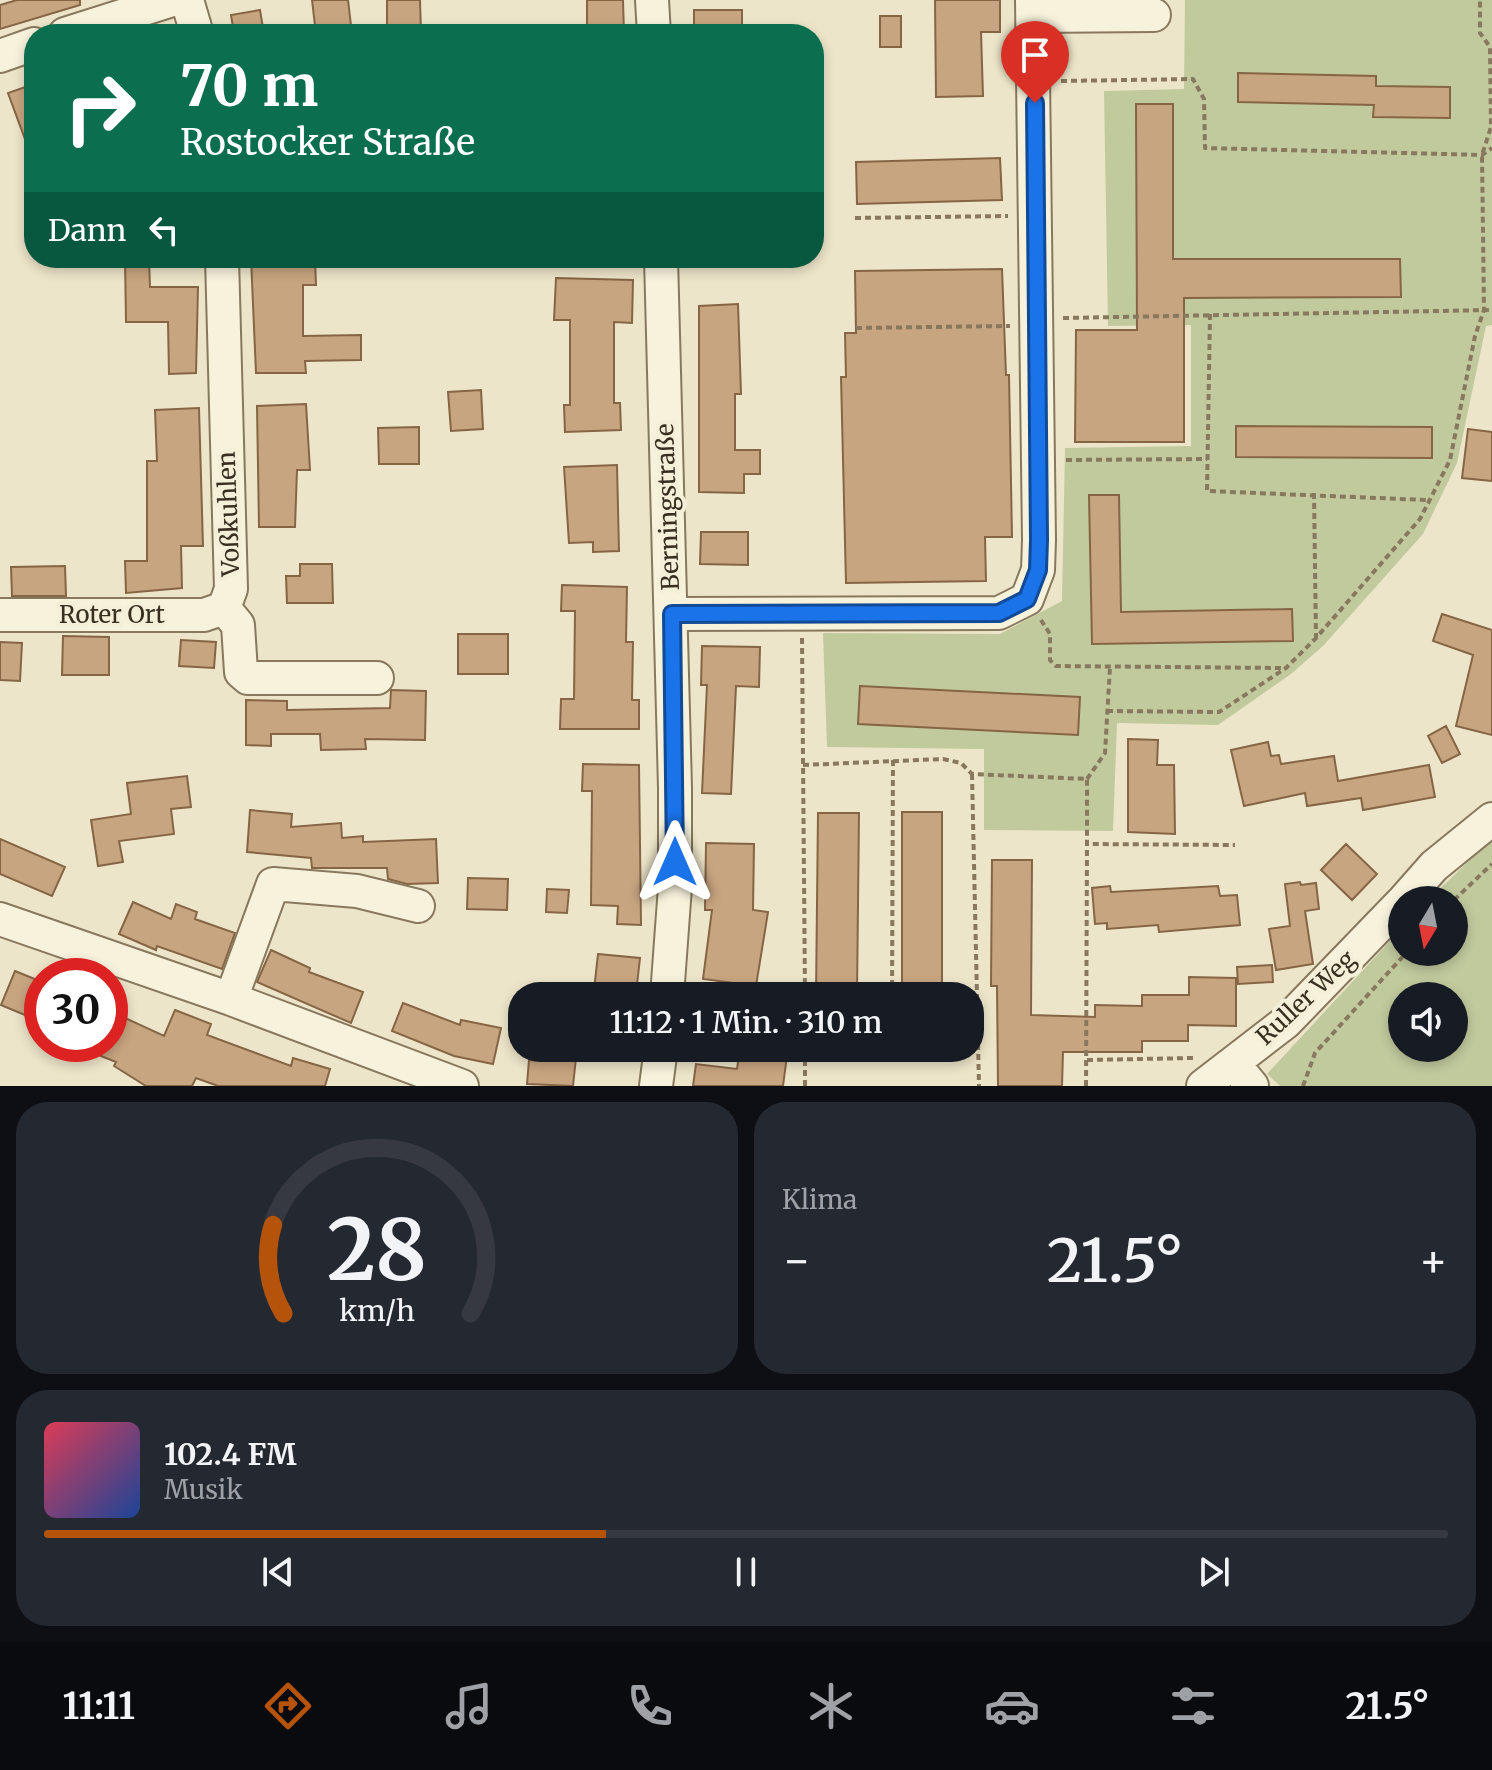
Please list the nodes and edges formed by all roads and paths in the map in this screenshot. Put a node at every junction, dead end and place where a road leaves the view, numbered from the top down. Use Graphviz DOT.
graph roads {
  1 [pos="172,0"];
  2 [pos="187,0"];
  3 [pos="652,0"];
  4 [pos="1480,0"];
  5 [pos="1033,8"];
  6 [pos="1154,15"];
  7 [pos="96,24"];
  8 [pos="194,24"];
  9 [pos="653,24"];
  10 [pos="1491,47"];
  11 [pos="24,48"];
  12 [pos="0,56"];
  13 [pos="1035,82"];
  14 [pos="1492,148"];
  15 [pos="1482,155"];
  16 [pos="1036,215"];
  17 [pos="855,218"];
  18 [pos="222,268"];
  19 [pos="661,268"];
  20 [pos="1484,310"];
  21 [pos="1492,310"];
  22 [pos="1210,314"];
  23 [pos="1037,322"];
  24 [pos="856,328"];
  25 [pos="1207,459"];
  26 [pos="1036,461"];
  27 [pos="1314,493"];
  28 [pos="1427,500"];
  29 [pos="1027,599"];
  30 [pos="224,608"];
  31 [pos="672,614"];
  32 [pos="802,614"];
  33 [pos="0,615"];
  34 [pos="1316,638"];
  35 [pos="1110,667"];
  36 [pos="1286,668"];
  37 [pos="377,678"];
  38 [pos="1107,711"];
  39 [pos="893,760"];
  40 [pos="803,765"];
  41 [pos="972,774"];
  42 [pos="1087,779"];
  43 [pos="1492,819"];
  44 [pos="1087,844"];
  45 [pos="1235,845"];
  46 [pos="1492,864"];
  47 [pos="1416,886"];
  48 [pos="1468,887"];
  49 [pos="418,906"];
  50 [pos="1388,917"];
  51 [pos="0,919"];
  52 [pos="1394,966"];
  53 [pos="668,982"];
  54 [pos="805,982"];
  55 [pos="892,982"];
  56 [pos="976,982"];
  57 [pos="231,999"];
  58 [pos="1087,1060"];
  59 [pos="659,1062"];
  60 [pos="805,1062"];
  61 [pos="978,1062"];
  62 [pos="1243,1075"];
  63 [pos="462,1086"];
  64 [pos="656,1086"];
  65 [pos="805,1086"];
  66 [pos="979,1086"];
  67 [pos="1086,1086"];
  68 [pos="1203,1086"];
  69 [pos="1303,1086"];
  1 -- 7 [label="street"];
  2 -- 8 [label="street"];
  3 -- 9 [label="street"];
  4 -- 10 [label="path"];
  5 -- 6 [label="street"];
  5 -- 13 [label="street"];
  10 -- 15 [label="path"];
  11 -- 12 [label="street"];
  13 -- 15 [label="path"];
  13 -- 16 [label="street"];
  14 -- 15 [label="path"];
  15 -- 20 [label="path"];
  16 -- 17 [label="path"];
  16 -- 23 [label="street"];
  18 -- 30 [label="street, Voßkuhlen"];
  19 -- 31 [label="street, Berningstraße"];
  20 -- 21 [label="path"];
  20 -- 22 [label="path"];
  20 -- 28 [label="path"];
  22 -- 23 [label="path"];
  22 -- 25 [label="path"];
  23 -- 24 [label="path"];
  23 -- 26 [label="street"];
  25 -- 26 [label="path"];
  25 -- 27 [label="path"];
  26 -- 29 [label="street"];
  27 -- 28 [label="path"];
  27 -- 34 [label="path"];
  28 -- 34 [label="path"];
  29 -- 32 [label="street"];
  29 -- 35 [label="path"];
  30 -- 33 [label="street, Roter Ort"];
  30 -- 37 [label="street, Voßkuhlen"];
  31 -- 32 [label="street"];
  31 -- 53 [label="street, Berningstraße"];
  32 -- 40 [label="path"];
  34 -- 36 [label="path"];
  35 -- 36 [label="path"];
  35 -- 38 [label="path"];
  36 -- 38 [label="path"];
  38 -- 42 [label="path"];
  39 -- 40 [label="path"];
  39 -- 41 [label="path"];
  39 -- 55 [label="path"];
  40 -- 54 [label="path"];
  41 -- 42 [label="path"];
  41 -- 56 [label="path"];
  42 -- 44 [label="path"];
  43 -- 47 [label="street, Ruller Weg"];
  44 -- 45 [label="path"];
  44 -- 58 [label="path"];
  46 -- 48 [label="path"];
  49 -- 57 [label="street"];
  50 -- 62 [label="street, Ruller Weg"];
  51 -- 57 [label="street"];
  52 -- 69 [label="path"];
  57 -- 63 [label="street"];
  58 -- 62 [label="path"];
  58 -- 67 [label="path"];
  59 -- 64 [label="street"];
  60 -- 65 [label="path"];
  61 -- 66 [label="path"];
  62 -- 68 [label="street, Ruller Weg"];
}
